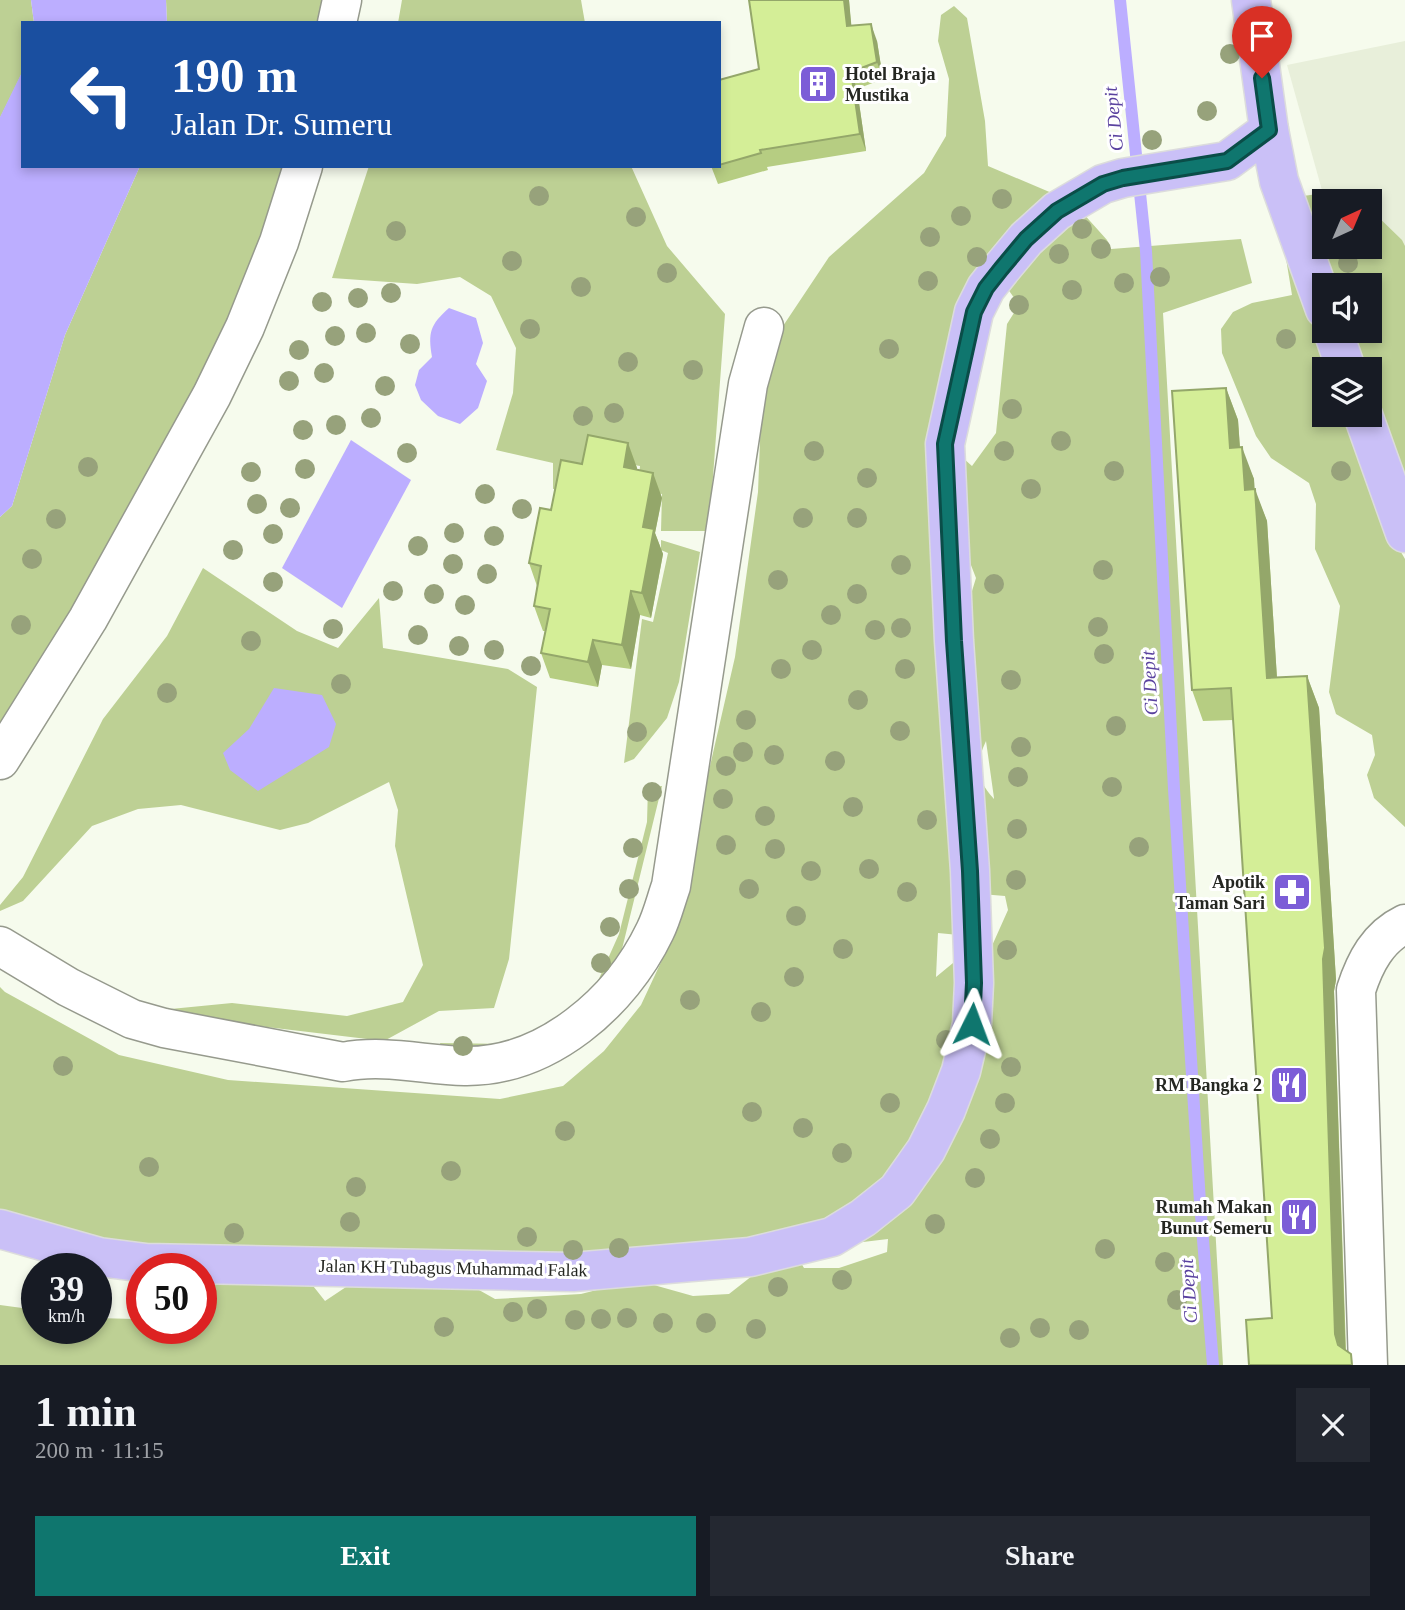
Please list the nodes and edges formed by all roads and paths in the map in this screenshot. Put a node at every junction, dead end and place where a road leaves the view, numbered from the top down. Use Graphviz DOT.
graph roads {
  1 [pos="342,0"];
  2 [pos="1251,0"];
  3 [pos="337,21"];
  4 [pos="1269,130"];
  5 [pos="1213,163"];
  6 [pos="302,168"];
  7 [pos="1279,181"];
  8 [pos="1312,273"];
  9 [pos="764,327"];
  10 [pos="1367,427"];
  11 [pos="1405,533"];
  12 [pos="0,760"];
  13 [pos="1405,924"];
  14 [pos="0,946"];
  15 [pos="10,1235"];
  16 [pos="1368,1365"];
  1 -- 3 [label="lane"];
  2 -- 4 [label="main road"];
  4 -- 5 [label="main road, Jalan KH Tubagus Muhammad Falak"];
  4 -- 7 [label="main road"];
  5 -- 7 [label="main road"];
  5 -- 15 [label="main road, Jalan KH Tubagus Muhammad Falak"];
  6 -- 12 [label="lane"];
  7 -- 8 [label="main road"];
  9 -- 14 [label="lane"];
  10 -- 11 [label="main road"];
  13 -- 16 [label="lane"];
}
